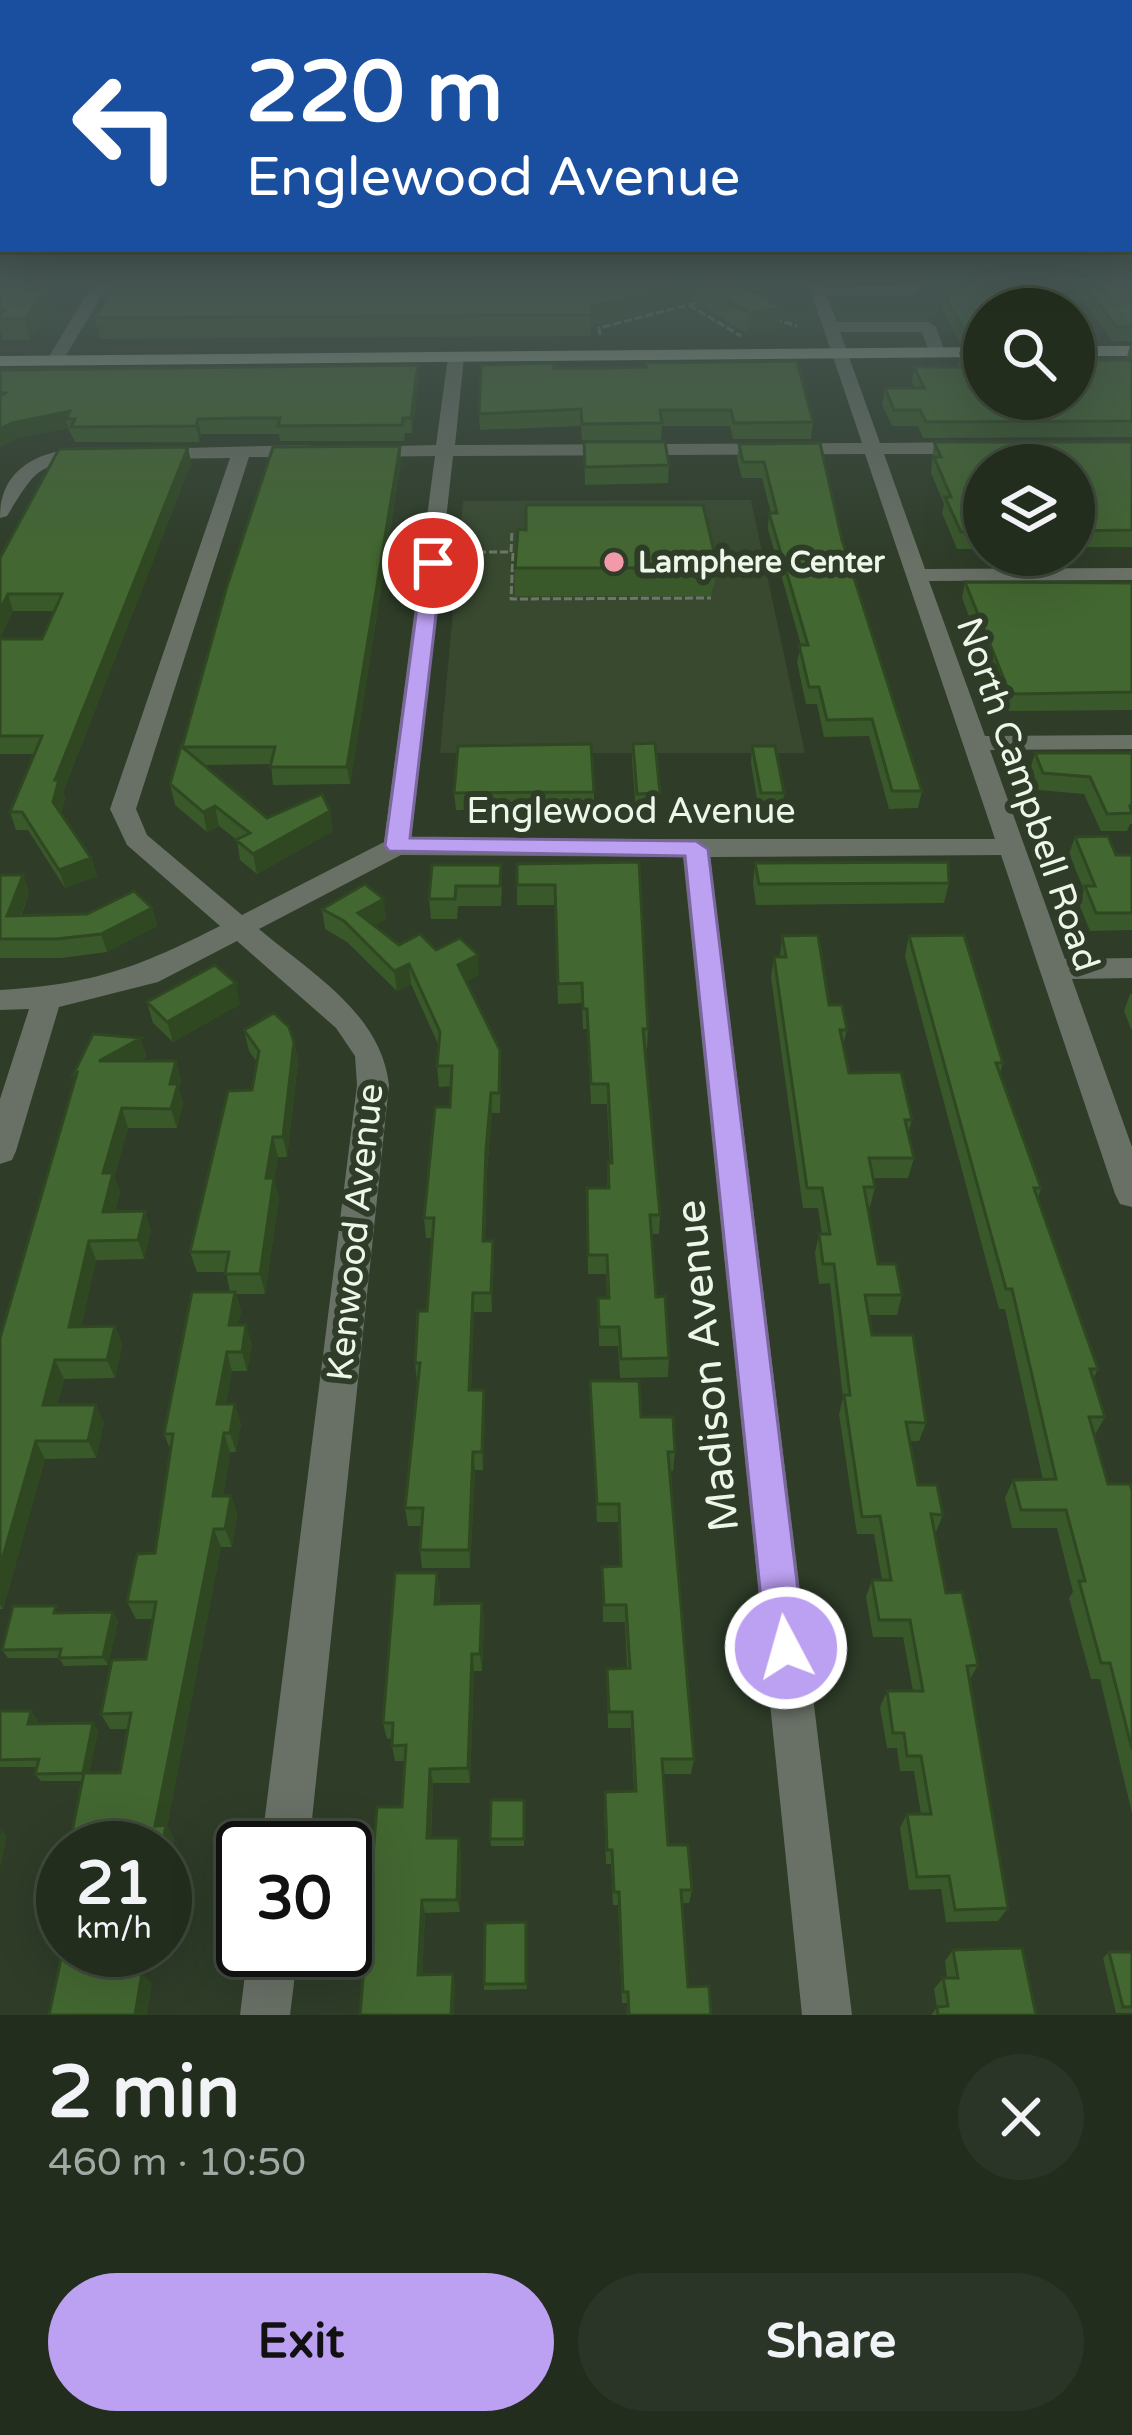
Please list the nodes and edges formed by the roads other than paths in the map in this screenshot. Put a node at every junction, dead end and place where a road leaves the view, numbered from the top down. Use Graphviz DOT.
graph roads {
  1 [pos="454,374"];
  2 [pos="844,374"];
  3 [pos="869,448"];
  4 [pos="963,448"];
  5 [pos="446,450"];
  6 [pos="241,452"];
  7 [pos="113,453"];
  8 [pos="134,453"];
  9 [pos="0,512"];
  10 [pos="1132,574"];
  11 [pos="916,575"];
  12 [pos="1132,742"];
  13 [pos="973,743"];
  14 [pos="398,846"];
  15 [pos="1009,847"];
  16 [pos="696,849"];
  17 [pos="240,927"];
  18 [pos="1132,968"];
  19 [pos="1051,969"];
  20 [pos="47,999"];
  21 [pos="0,1000"];
  22 [pos="0,1151"];
  23 [pos="1132,1194"];
  24 [pos="288,1821"];
  25 [pos="270,1977"];
  26 [pos="266,2015"];
  27 [pos="827,2015"];
  1 -- 5 [label="street"];
  2 -- 3 [label="street, North Campbell Road"];
  3 -- 4 [label="street"];
  3 -- 5 [label="street"];
  3 -- 11 [label="street, North Campbell Road"];
  5 -- 6 [label="street"];
  5 -- 14 [label="street"];
  6 -- 8 [label="street"];
  6 -- 17 [label="street, Kenwood Avenue"];
  7 -- 9 [label="street"];
  10 -- 11 [label="street"];
  11 -- 13 [label="street, North Campbell Road"];
  12 -- 13 [label="street"];
  13 -- 15 [label="street, North Campbell Road"];
  14 -- 16 [label="street, Englewood Avenue"];
  14 -- 17 [label="street, Englewood Avenue"];
  15 -- 16 [label="street, Englewood Avenue"];
  15 -- 19 [label="street, North Campbell Road"];
  16 -- 27 [label="street, Madison Avenue"];
  17 -- 20 [label="street, Englewood Avenue"];
  17 -- 24 [label="street, Kenwood Avenue"];
  18 -- 19 [label="street"];
  19 -- 23 [label="street, North Campbell Road"];
  20 -- 21 [label="street, Englewood Avenue"];
  20 -- 22 [label="street"];
  25 -- 26 [label="street"];
}
